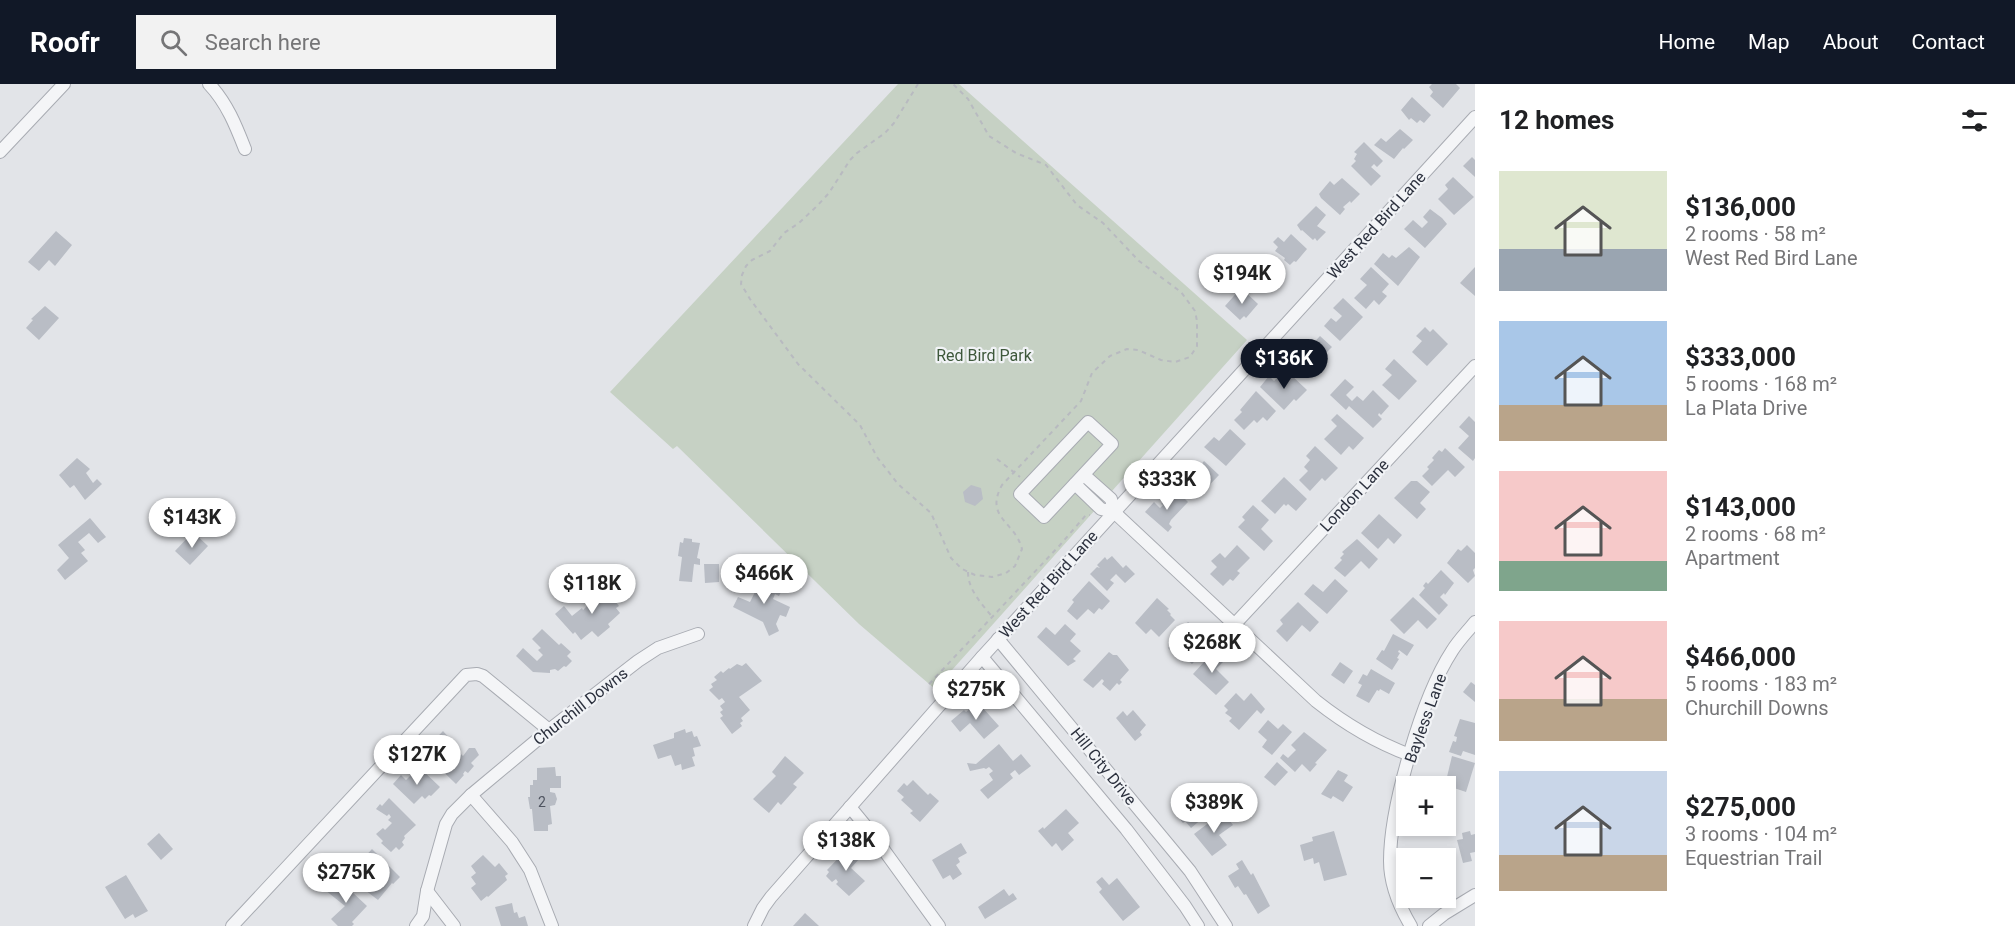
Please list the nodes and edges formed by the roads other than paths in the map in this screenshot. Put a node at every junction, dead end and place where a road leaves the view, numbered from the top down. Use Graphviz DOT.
graph roads {
  1 [pos="63,84"];
  2 [pos="210,84"];
  3 [pos="1475,117"];
  4 [pos="244,149"];
  5 [pos="0,152"];
  6 [pos="1475,366"];
  7 [pos="1084,475"];
  8 [pos="1075,484"];
  9 [pos="1113,512"];
  10 [pos="1475,622"];
  11 [pos="1234,625"];
  12 [pos="699,634"];
  13 [pos="998,639"];
  14 [pos="981,657"];
  15 [pos="549,730"];
  16 [pos="1410,755"];
  17 [pos="471,795"];
  18 [pos="850,807"];
  19 [pos="1143,814"];
  20 [pos="1126,829"];
  21 [pos="427,891"];
  22 [pos="1475,895"];
  23 [pos="232,926"];
  24 [pos="416,926"];
  25 [pos="454,926"];
  26 [pos="552,926"];
  27 [pos="754,926"];
  28 [pos="939,926"];
  29 [pos="1198,926"];
  30 [pos="1226,926"];
  31 [pos="1411,926"];
  32 [pos="1428,926"];
  1 -- 5 [label="street"];
  2 -- 4 [label="street"];
  3 -- 9 [label="street, West Red Bird Lane"];
  6 -- 11 [label="street, London Lane"];
  7 -- 8 [label="street"];
  7 -- 8 [label="street"];
  7 -- 9 [label="street"];
  8 -- 9 [label="street"];
  9 -- 11 [label="street"];
  9 -- 13 [label="street, West Red Bird Lane"];
  10 -- 16 [label="street, Bayless Lane"];
  11 -- 16 [label="street"];
  12 -- 15 [label="street, Churchill Downs"];
  13 -- 14 [label="street, West Red Bird Lane"];
  13 -- 19 [label="street, Hill City Drive"];
  14 -- 18 [label="street, West Red Bird Lane"];
  14 -- 20 [label="street, Hill City Drive"];
  15 -- 17 [label="street, Churchill Downs"];
  15 -- 23 [label="street"];
  16 -- 31 [label="street, Bayless Lane"];
  17 -- 21 [label="street, Churchill Downs"];
  17 -- 26 [label="street"];
  18 -- 27 [label="street, West Red Bird Lane"];
  18 -- 28 [label="street"];
  19 -- 20 [label="street"];
  19 -- 30 [label="street, Hill City Drive"];
  20 -- 29 [label="street, Hill City Drive"];
  21 -- 24 [label="street, Churchill Downs"];
  21 -- 25 [label="street"];
  22 -- 32 [label="street"];
}
